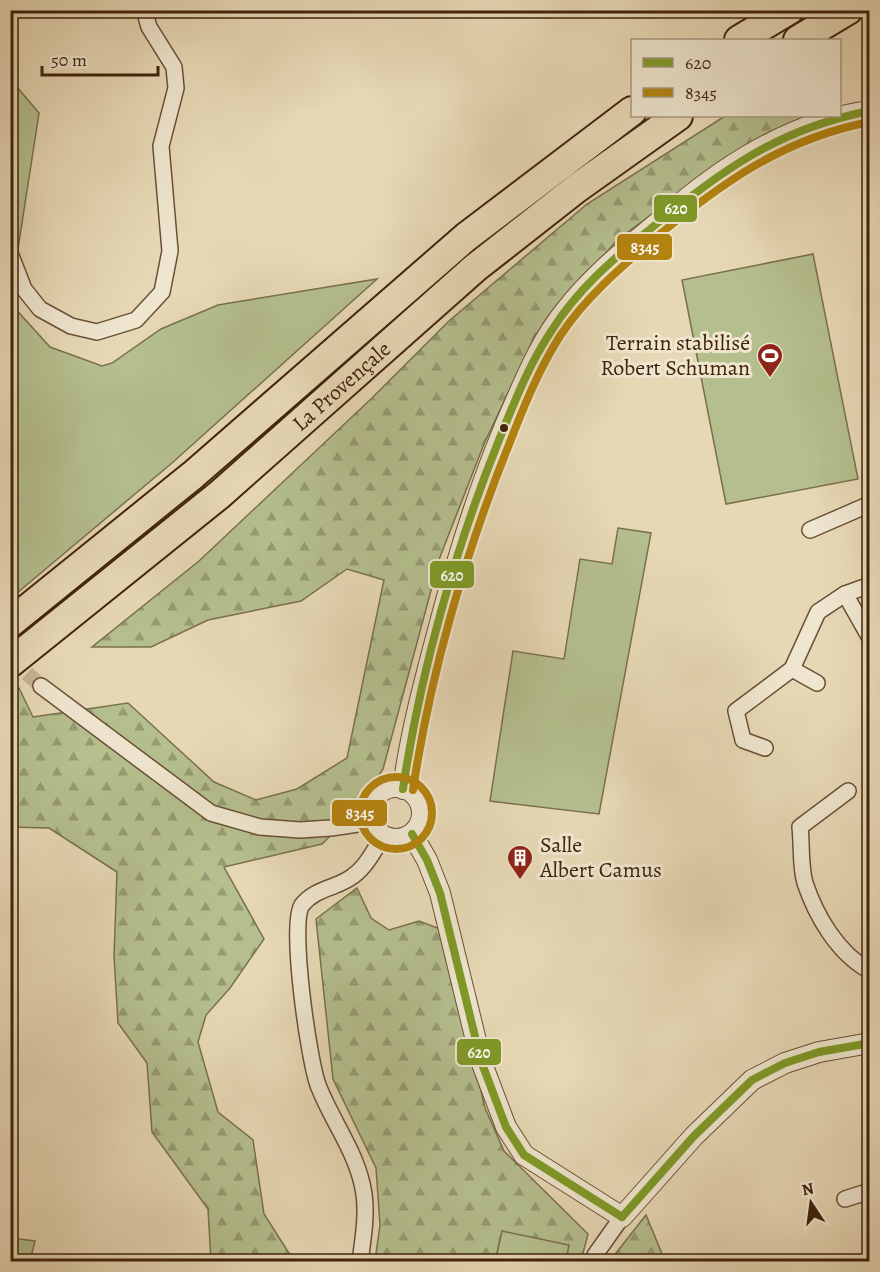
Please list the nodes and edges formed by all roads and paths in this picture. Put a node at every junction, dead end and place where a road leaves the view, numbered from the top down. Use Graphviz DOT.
graph roads {
  1 [pos="144,10"];
  2 [pos="789,10"];
  3 [pos="848,10"];
  4 [pos="741,39"];
  5 [pos="800,39"];
  6 [pos="870,111"];
  7 [pos="631,113"];
  8 [pos="841,116"];
  9 [pos="677,117"];
  10 [pos="838,117"];
  11 [pos="10,253"];
  12 [pos="870,504"];
  13 [pos="810,530"];
  14 [pos="870,585"];
  15 [pos="845,594"];
  16 [pos="10,623"];
  17 [pos="870,638"];
  18 [pos="10,663"];
  19 [pos="792,669"];
  20 [pos="817,683"];
  21 [pos="40,686"];
  22 [pos="765,748"];
  23 [pos="403,789"];
  24 [pos="848,791"];
  25 [pos="377,829"];
  26 [pos="412,834"];
  27 [pos="870,971"];
  28 [pos="870,1043"];
  29 [pos="869,1193"];
  30 [pos="845,1199"];
  31 [pos="622,1217"];
  32 [pos="360,1262"];
  33 [pos="594,1262"];
  1 -- 11 [label="street"];
  2 -- 4 [label="highway"];
  3 -- 5 [label="highway"];
  6 -- 8 [label="street"];
  7 -- 16 [label="highway, La Provençale"];
  9 -- 18 [label="highway, La Provençale"];
  10 -- 23 [label="street"];
  12 -- 13 [label="street"];
  14 -- 15 [label="street"];
  15 -- 17 [label="street"];
  15 -- 19 [label="street"];
  19 -- 20 [label="street"];
  19 -- 22 [label="street"];
  21 -- 25 [label="street"];
  23 -- 25 [label="street"];
  23 -- 26 [label="street"];
  24 -- 27 [label="street"];
  25 -- 26 [label="street"];
  25 -- 32 [label="street"];
  26 -- 31 [label="street"];
  28 -- 31 [label="street"];
  29 -- 30 [label="street"];
  31 -- 33 [label="street"];
}
